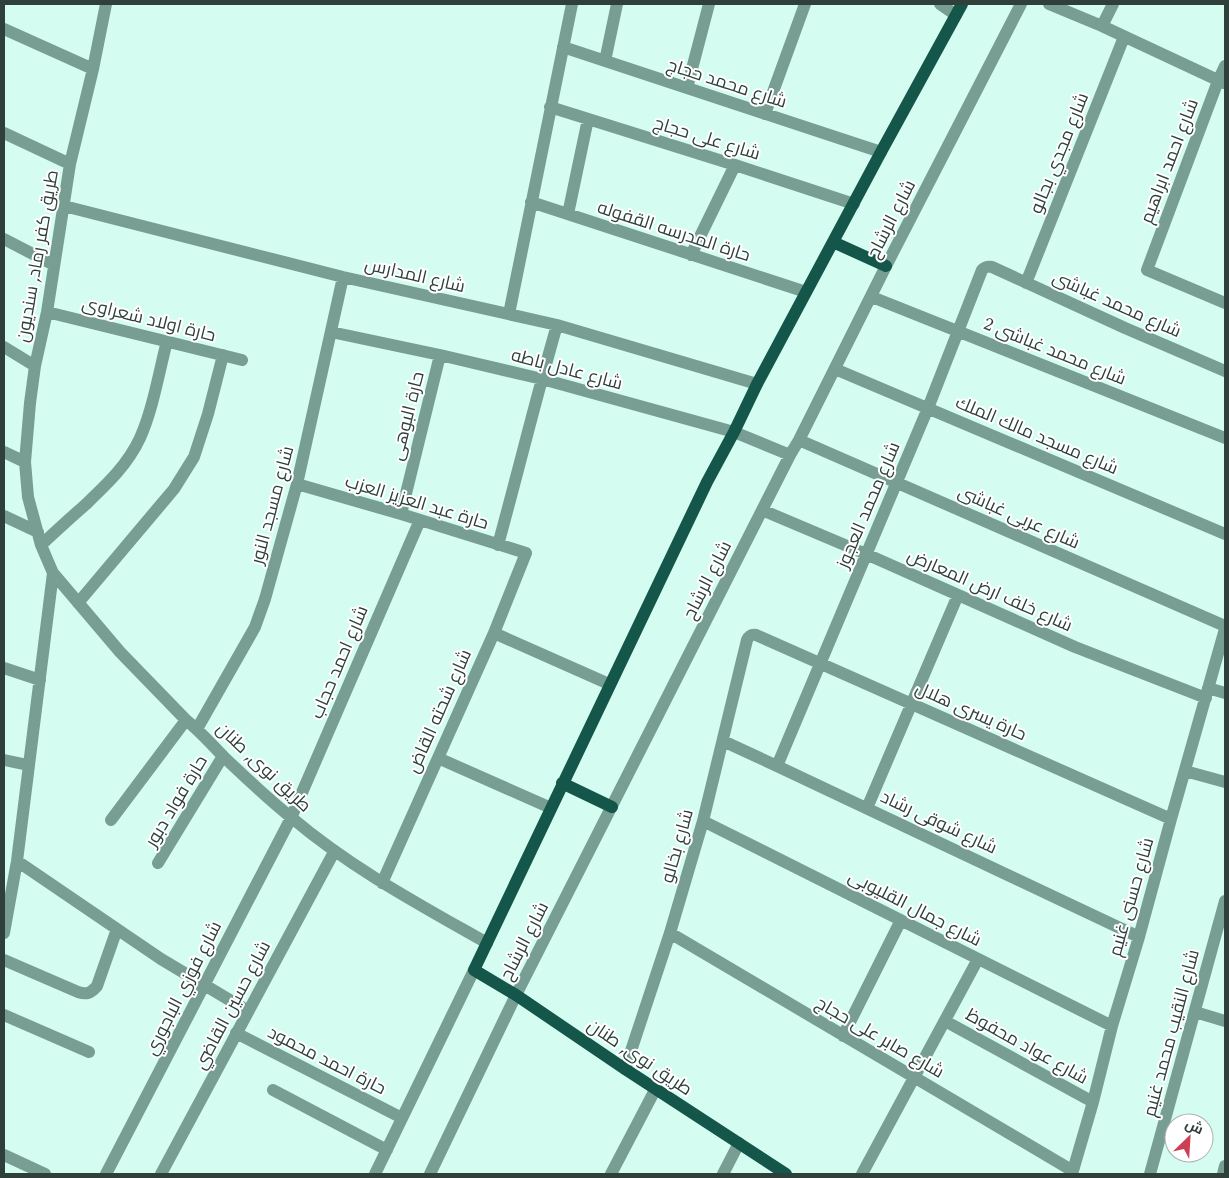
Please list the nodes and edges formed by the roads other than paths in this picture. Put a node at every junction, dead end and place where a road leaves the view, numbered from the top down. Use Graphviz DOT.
graph roads {
  1 [pos="106,4"];
  2 [pos="572,4"];
  3 [pos="616,4"];
  4 [pos="709,4"];
  5 [pos="805,4"];
  6 [pos="940,4"];
  7 [pos="1021,4"];
  8 [pos="1049,4"];
  9 [pos="1113,4"];
  10 [pos="959,9"];
  11 [pos="1102,26"];
  12 [pos="4,29"];
  13 [pos="1124,37"];
  14 [pos="562,47"];
  15 [pos="605,61"];
  16 [pos="1225,66"];
  17 [pos="93,69"];
  18 [pos="1222,82"];
  19 [pos="688,88"];
  20 [pos="550,107"];
  21 [pos="765,114"];
  22 [pos="588,119"];
  23 [pos="4,133"];
  24 [pos="881,152"];
  25 [pos="70,164"];
  26 [pos="734,165"];
  27 [pos="531,202"];
  28 [pos="854,204"];
  29 [pos="64,206"];
  30 [pos="568,214"];
  31 [pos="4,239"];
  32 [pos="833,242"];
  33 [pos="691,255"];
  34 [pos="54,265"];
  35 [pos="886,266"];
  36 [pos="994,268"];
  37 [pos="344,277"];
  38 [pos="1026,283"];
  39 [pos="806,292"];
  40 [pos="872,296"];
  41 [pos="1225,303"];
  42 [pos="47,312"];
  43 [pos="509,314"];
  44 [pos="557,325"];
  45 [pos="958,331"];
  46 [pos="331,332"];
  47 [pos="167,341"];
  48 [pos="4,347"];
  49 [pos="222,355"];
  50 [pos="440,355"];
  51 [pos="242,360"];
  52 [pos="35,366"];
  53 [pos="835,369"];
  54 [pos="1225,371"];
  55 [pos="542,379"];
  56 [pos="757,384"];
  57 [pos="928,408"];
  58 [pos="734,432"];
  59 [pos="1225,438"];
  60 [pos="799,440"];
  61 [pos="4,452"];
  62 [pos="790,454"];
  63 [pos="25,462"];
  64 [pos="896,482"];
  65 [pos="297,484"];
  66 [pos="762,510"];
  67 [pos="402,514"];
  68 [pos="4,516"];
  69 [pos="420,520"];
  70 [pos="1225,534"];
  71 [pos="39,539"];
  72 [pos="498,545"];
  73 [pos="526,554"];
  74 [pos="866,554"];
  75 [pos="53,573"];
  76 [pos="958,595"];
  77 [pos="78,604"];
  78 [pos="1225,627"];
  79 [pos="494,633"];
  80 [pos="756,635"];
  81 [pos="820,664"];
  82 [pos="4,668"];
  83 [pos="40,680"];
  84 [pos="609,684"];
  85 [pos="1207,693"];
  86 [pos="1225,693"];
  87 [pos="911,704"];
  88 [pos="186,720"];
  89 [pos="197,729"];
  90 [pos="722,741"];
  91 [pos="223,756"];
  92 [pos="438,758"];
  93 [pos="4,760"];
  94 [pos="28,765"];
  95 [pos="777,766"];
  96 [pos="1185,771"];
  97 [pos="1225,782"];
  98 [pos="562,783"];
  99 [pos="612,807"];
  100 [pos="551,808"];
  101 [pos="866,808"];
  102 [pos="291,818"];
  103 [pos="1171,819"];
  104 [pos="111,820"];
  105 [pos="703,821"];
  106 [pos="334,852"];
  107 [pos="17,861"];
  108 [pos="158,863"];
  109 [pos="382,883"];
  110 [pos="7,899"];
  111 [pos="1225,901"];
  112 [pos="901,920"];
  113 [pos="117,929"];
  114 [pos="4,933"];
  115 [pos="670,934"];
  116 [pos="1139,937"];
  117 [pos="487,943"];
  118 [pos="978,959"];
  119 [pos="4,960"];
  120 [pos="474,970"];
  121 [pos="204,985"];
  122 [pos="516,995"];
  123 [pos="248,1011"];
  124 [pos="1195,1012"];
  125 [pos="4,1015"];
  126 [pos="945,1021"];
  127 [pos="1225,1021"];
  128 [pos="1112,1026"];
  129 [pos="236,1033"];
  130 [pos="843,1036"];
  131 [pos="89,1052"];
  132 [pos="625,1069"];
  133 [pos="914,1078"];
  134 [pos="273,1090"];
  135 [pos="655,1090"];
  136 [pos="1093,1102"];
  137 [pos="402,1118"];
  138 [pos="739,1143"];
  139 [pos="387,1150"];
  140 [pos="4,1155"];
  141 [pos="1225,1166"];
  142 [pos="1073,1173"];
  143 [pos="45,1174"];
  144 [pos="106,1174"];
  145 [pos="161,1174"];
  146 [pos="375,1174"];
  147 [pos="430,1174"];
  148 [pos="611,1174"];
  149 [pos="723,1174"];
  150 [pos="786,1174"];
  151 [pos="862,1174"];
  152 [pos="1150,1174"];
  153 [pos="1223,1174"];
  1 -- 17 [label="street, طريق كفر رماد, سنديون"];
  2 -- 14 [label="street"];
  3 -- 15 [label="street"];
  4 -- 19 [label="street"];
  5 -- 21 [label="street"];
  6 -- 10 [label="street"];
  7 -- 35 [label="street, شارع الرشاح"];
  8 -- 11 [label="street"];
  9 -- 11 [label="street"];
  10 -- 24 [label="main road, شارع الرشاح"];
  11 -- 13 [label="street"];
  12 -- 17 [label="street"];
  13 -- 18 [label="street"];
  13 -- 38 [label="street, شارع مجدي بجالو"];
  14 -- 15 [label="street, شارع محمد حجاج"];
  14 -- 20 [label="street"];
  15 -- 19 [label="street, شارع محمد حجاج"];
  16 -- 18 [label="street, شارع احمد ابراهيم"];
  17 -- 25 [label="street, طريق كفر رماد, سنديون"];
  18 -- 41 [label="street, شارع احمد ابراهيم"];
  19 -- 21 [label="street, شارع محمد حجاج"];
  20 -- 22 [label="street, شارع على حجاج"];
  20 -- 27 [label="street"];
  21 -- 24 [label="street, شارع محمد حجاج"];
  22 -- 26 [label="street, شارع على حجاج"];
  22 -- 30 [label="street"];
  23 -- 25 [label="street"];
  24 -- 28 [label="main road, شارع الرشاح"];
  25 -- 29 [label="street, طريق كفر رماد, سنديون"];
  26 -- 28 [label="street, شارع على حجاج"];
  26 -- 33 [label="street"];
  27 -- 30 [label="street, حارة المدرسه القفوله"];
  27 -- 43 [label="street"];
  28 -- 32 [label="main road, شارع الرشاح"];
  29 -- 34 [label="street, طريق كفر رماد, سنديون"];
  29 -- 37 [label="street, شارع المدارس"];
  30 -- 33 [label="street, حارة المدرسه القفوله"];
  31 -- 34 [label="street"];
  32 -- 35 [label="main road"];
  32 -- 39 [label="main road, شارع الرشاح"];
  33 -- 39 [label="street, حارة المدرسه القفوله"];
  34 -- 42 [label="street, طريق كفر رماد, سنديون"];
  35 -- 40 [label="street, شارع الرشاح"];
  36 -- 38 [label="street, شارع محمد غباشى"];
  36 -- 45 [label="street, شارع محمد العجوز"];
  37 -- 43 [label="street, شارع المدارس"];
  37 -- 46 [label="street, شارع مسجد النور"];
  38 -- 54 [label="street, شارع محمد غباشى"];
  39 -- 56 [label="main road, شارع الرشاح"];
  40 -- 45 [label="street, شارع محمد غباشى 2"];
  40 -- 53 [label="street, شارع الرشاح"];
  42 -- 47 [label="street, حارة اولاد شعراوى"];
  42 -- 52 [label="street, طريق كفر رماد, سنديون"];
  43 -- 44 [label="street, شارع المدارس"];
  44 -- 55 [label="street"];
  44 -- 56 [label="street, شارع المدارس"];
  45 -- 57 [label="street, شارع محمد العجوز"];
  45 -- 59 [label="street, شارع محمد غباشى 2"];
  46 -- 50 [label="street, شارع عادل باطه"];
  46 -- 65 [label="street, شارع مسجد النور"];
  47 -- 49 [label="street, حارة اولاد شعراوى"];
  47 -- 71 [label="street"];
  48 -- 52 [label="street"];
  49 -- 51 [label="street, حارة اولاد شعراوى"];
  49 -- 77 [label="street"];
  50 -- 55 [label="street, شارع عادل باطه"];
  50 -- 67 [label="street, حارة البوهى"];
  52 -- 63 [label="street, طريق كفر رماد, سنديون"];
  53 -- 57 [label="street, شارع مسجد مالك الملك"];
  53 -- 60 [label="street, شارع الرشاح"];
  55 -- 58 [label="street, شارع عادل باطه"];
  55 -- 72 [label="street"];
  56 -- 58 [label="main road, شارع الرشاح"];
  57 -- 64 [label="street, شارع محمد العجوز"];
  57 -- 70 [label="street, شارع مسجد مالك الملك"];
  58 -- 62 [label="street, شارع عادل باطه"];
  58 -- 84 [label="main road, شارع الرشاح"];
  60 -- 62 [label="street, شارع الرشاح"];
  60 -- 64 [label="street, شارع عربى غباشى"];
  61 -- 63 [label="street"];
  62 -- 66 [label="street, شارع الرشاح"];
  63 -- 71 [label="street, طريق كفر رماد, سنديون"];
  64 -- 74 [label="street, شارع محمد العجوز"];
  64 -- 78 [label="street, شارع عربى غباشى"];
  65 -- 67 [label="street, حارة عبد العزيز العزب"];
  65 -- 89 [label="street, شارع مسجد النور"];
  66 -- 74 [label="street, شارع خلف ارض المعارض"];
  66 -- 99 [label="street, شارع الرشاح"];
  67 -- 69 [label="street, حارة عبد العزيز العزب"];
  68 -- 71 [label="street"];
  69 -- 72 [label="street, حارة عبد العزيز العزب"];
  69 -- 102 [label="street, شارع احمد حجاب"];
  71 -- 75 [label="street, طريق كفر رماد, سنديون"];
  72 -- 73 [label="street, حارة عبد العزيز العزب"];
  73 -- 79 [label="street, شارع شحته القاض"];
  74 -- 76 [label="street, شارع خلف ارض المعارض"];
  74 -- 81 [label="street, شارع محمد العجوز"];
  75 -- 77 [label="street, طريق نوى, طنان"];
  75 -- 83 [label="street"];
  76 -- 85 [label="street, شارع خلف ارض المعارض"];
  76 -- 87 [label="street"];
  77 -- 88 [label="street, طريق نوى, طنان"];
  78 -- 85 [label="street, شارع حسنى غنيم"];
  79 -- 84 [label="street"];
  79 -- 92 [label="street, شارع شحته القاض"];
  80 -- 81 [label="street, حارة يسرى هلال"];
  80 -- 90 [label="street, شارع بخالو"];
  81 -- 87 [label="street, حارة يسرى هلال"];
  81 -- 95 [label="street, شارع محمد العجوز"];
  82 -- 83 [label="street"];
  83 -- 94 [label="street"];
  84 -- 98 [label="main road, شارع الرشاح"];
  85 -- 86 [label="street, شارع خلف ارض المعارض"];
  85 -- 96 [label="street, شارع حسنى غنيم"];
  87 -- 101 [label="street"];
  87 -- 103 [label="street, حارة يسرى هلال"];
  88 -- 89 [label="street, طريق نوى, طنان"];
  88 -- 104 [label="street"];
  89 -- 91 [label="street, طريق نوى, طنان"];
  90 -- 95 [label="street, شارع شوقى رشاد"];
  90 -- 105 [label="street, شارع بخالو"];
  91 -- 102 [label="street, طريق نوى, طنان"];
  91 -- 108 [label="street, حارة فواد دبور"];
  92 -- 100 [label="street"];
  92 -- 109 [label="street, شارع شحته القاض"];
  93 -- 94 [label="street"];
  94 -- 107 [label="street"];
  95 -- 101 [label="street, شارع شوقى رشاد"];
  96 -- 97 [label="street"];
  96 -- 103 [label="street, شارع حسنى غنيم"];
  98 -- 99 [label="main road"];
  98 -- 100 [label="main road, شارع الرشاح"];
  99 -- 122 [label="street, شارع الرشاح"];
  100 -- 117 [label="main road, شارع الرشاح"];
  101 -- 116 [label="street, شارع شوقى رشاد"];
  102 -- 106 [label="street, طريق نوى, طنان"];
  102 -- 121 [label="street, شارع فوزي الباجوري"];
  103 -- 116 [label="street, شارع حسنى غنيم"];
  105 -- 112 [label="street, شارع جمال القليوبى"];
  105 -- 115 [label="street, شارع بخالو"];
  106 -- 109 [label="street, طريق نوى, طنان"];
  106 -- 123 [label="street, شارع حسين القاضي"];
  107 -- 110 [label="street"];
  107 -- 113 [label="street"];
  109 -- 117 [label="street, طريق نوى, طنان"];
  110 -- 114 [label="street"];
  111 -- 124 [label="street, شارع النقيب محمد غنيم"];
  112 -- 118 [label="street, شارع جمال القليوبى"];
  112 -- 130 [label="street"];
  113 -- 119 [label="street"];
  113 -- 121 [label="street"];
  115 -- 130 [label="street, شارع صابر على حجاج"];
  115 -- 132 [label="street, شارع بخالو"];
  116 -- 128 [label="street, شارع حسنى غنيم"];
  117 -- 120 [label="main road, شارع الرشاح"];
  118 -- 126 [label="street"];
  118 -- 128 [label="street, شارع جمال القليوبى"];
  120 -- 122 [label="main road, طريق نوى, طنان"];
  120 -- 137 [label="street, شارع الرشاح"];
  121 -- 123 [label="street"];
  121 -- 144 [label="street, شارع فوزي الباجوري"];
  122 -- 132 [label="main road, طريق نوى, طنان"];
  122 -- 147 [label="street, شارع الرشاح"];
  123 -- 129 [label="street, شارع حسين القاضي"];
  124 -- 127 [label="street"];
  124 -- 152 [label="street, شارع النقيب محمد غنيم"];
  125 -- 131 [label="street"];
  126 -- 133 [label="street"];
  126 -- 136 [label="street, شارع عواد محفوظ"];
  128 -- 136 [label="street, شارع حسنى غنيم"];
  129 -- 137 [label="street, حارة احمد محمود"];
  129 -- 145 [label="street, شارع حسين القاضي"];
  130 -- 133 [label="street, شارع صابر على حجاج"];
  132 -- 135 [label="main road, طريق نوى, طنان"];
  133 -- 142 [label="street, شارع صابر على حجاج"];
  133 -- 151 [label="street"];
  134 -- 139 [label="street"];
  135 -- 138 [label="main road, طريق نوى, طنان"];
  135 -- 148 [label="street"];
  136 -- 142 [label="street, شارع حسنى غنيم"];
  137 -- 139 [label="street, شارع الرشاح"];
  138 -- 149 [label="street"];
  138 -- 150 [label="main road, طريق نوى, طنان"];
  139 -- 146 [label="street, شارع الرشاح"];
  140 -- 143 [label="street"];
  141 -- 153 [label="street"];
}
